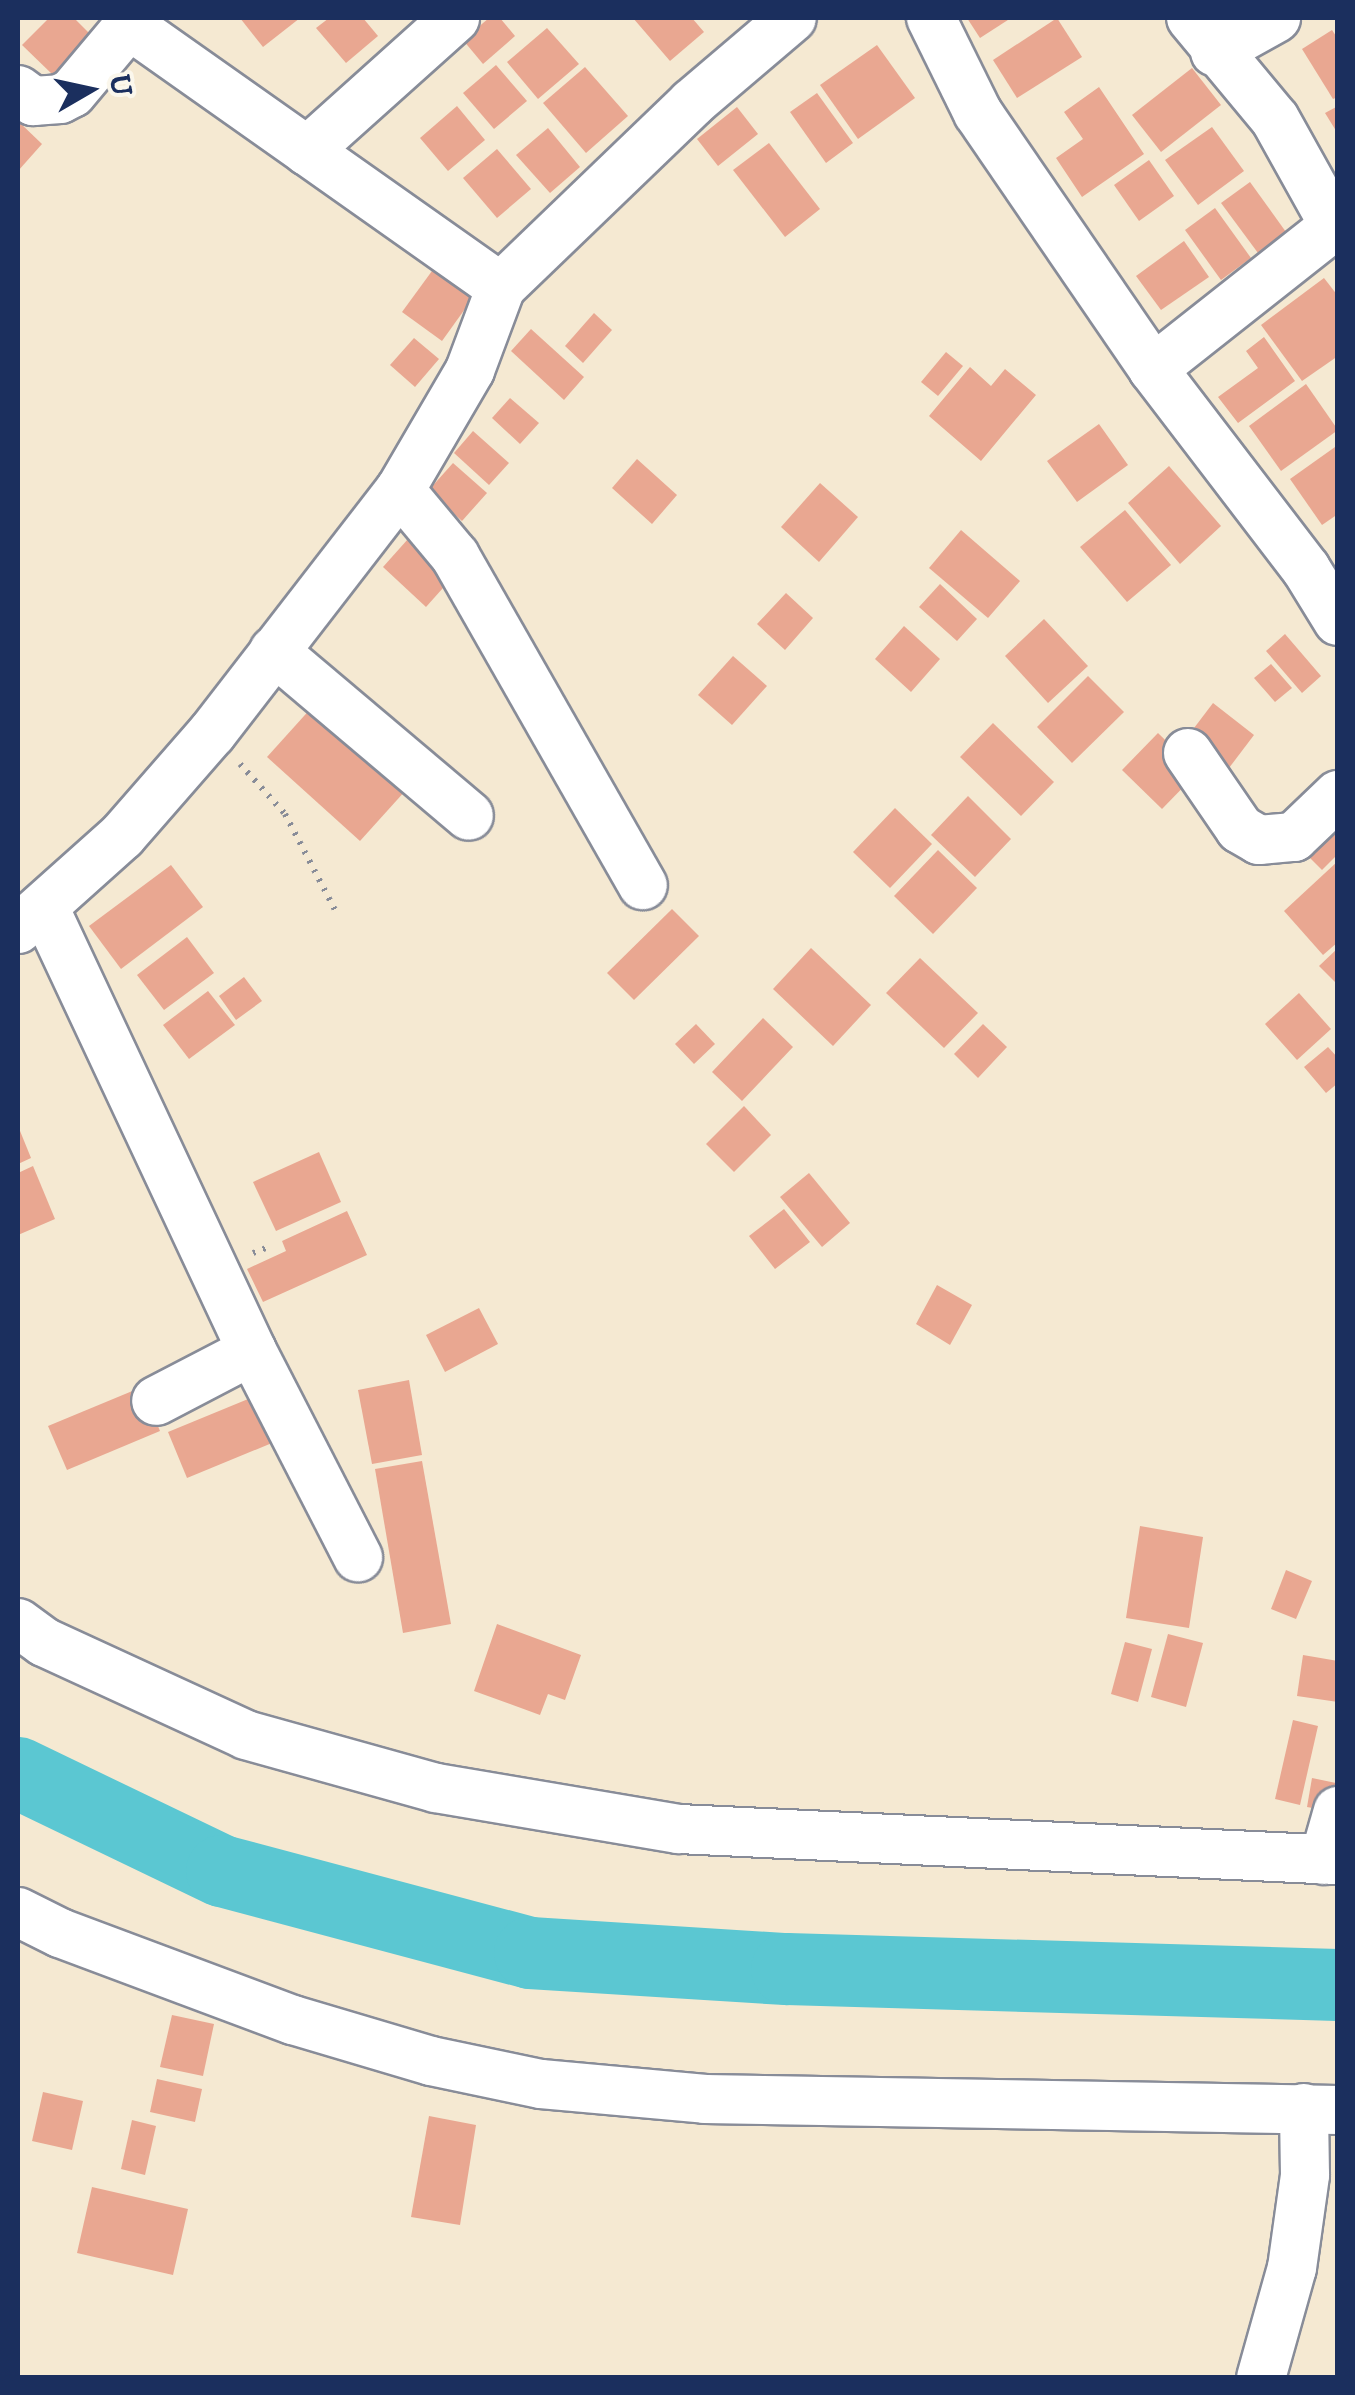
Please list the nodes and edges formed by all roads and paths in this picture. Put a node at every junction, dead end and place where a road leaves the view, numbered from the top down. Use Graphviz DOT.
graph roads {
  1 [pos="456,18"];
  2 [pos="792,18"];
  3 [pos="931,18"];
  4 [pos="1276,18"];
  5 [pos="132,21"];
  6 [pos="1203,35"];
  7 [pos="18,90"];
  8 [pos="307,151"];
  9 [pos="1336,227"];
  10 [pos="501,287"];
  11 [pos="1153,369"];
  12 [pos="400,490"];
  13 [pos="1338,621"];
  14 [pos="274,650"];
  15 [pos="212,733"];
  16 [pos="1188,752"];
  17 [pos="1338,795"];
  18 [pos="469,816"];
  19 [pos="643,886"];
  20 [pos="337,914"];
  21 [pos="30,918"];
  22 [pos="252,1351"];
  23 [pos="156,1401"];
  24 [pos="358,1557"];
  25 [pos="18,1623"];
  26 [pos="1338,1811"];
  27 [pos="1331,1860"];
  28 [pos="18,1912"];
  29 [pos="1321,2109"];
  30 [pos="1261,2378"];
  1 -- 8 [label="street"];
  2 -- 10 [label="street"];
  3 -- 11 [label="street"];
  4 -- 6 [label="street"];
  5 -- 7 [label="street"];
  5 -- 8 [label="street"];
  6 -- 9 [label="street"];
  8 -- 10 [label="street"];
  9 -- 11 [label="street"];
  10 -- 12 [label="street"];
  11 -- 13 [label="street"];
  12 -- 14 [label="street"];
  12 -- 19 [label="street"];
  14 -- 15 [label="street"];
  14 -- 18 [label="street"];
  15 -- 20 [label="path"];
  15 -- 21 [label="street"];
  16 -- 17 [label="street"];
  21 -- 22 [label="street"];
  22 -- 23 [label="street"];
  22 -- 24 [label="street"];
  25 -- 27 [label="street"];
  26 -- 27 [label="street"];
  28 -- 29 [label="street"];
  29 -- 30 [label="street"];
}
